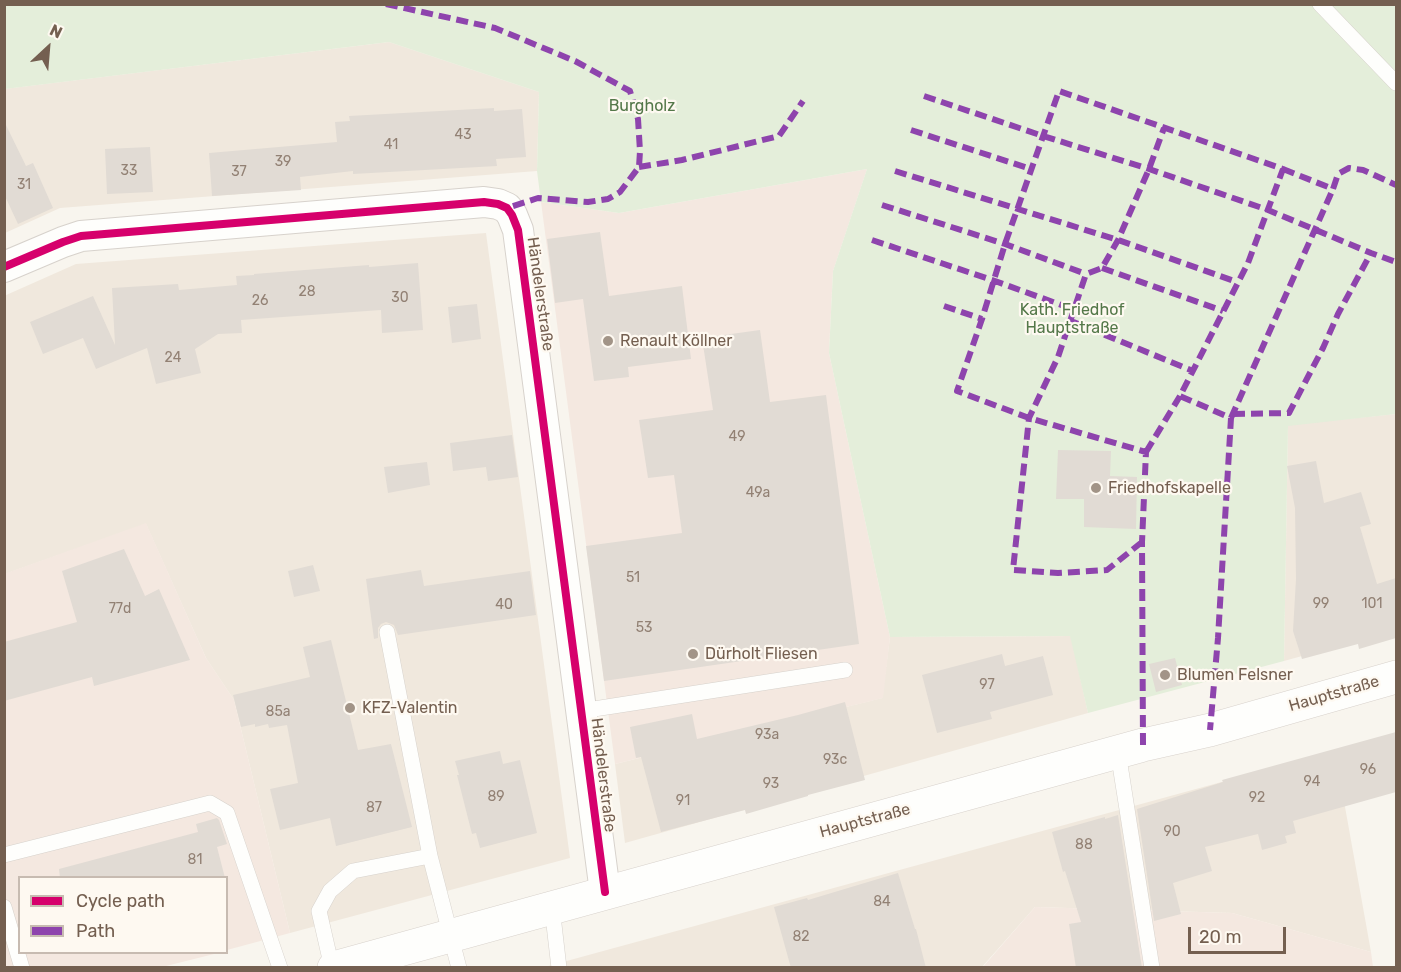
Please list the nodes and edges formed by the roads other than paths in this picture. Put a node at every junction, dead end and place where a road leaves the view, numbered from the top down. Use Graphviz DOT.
graph roads {
  1 [pos="1320,4"];
  2 [pos="1396,83"];
  3 [pos="4,267"];
  4 [pos="387,632"];
  5 [pos="845,670"];
  6 [pos="1396,676"];
  7 [pos="581,711"];
  8 [pos="1118,752"];
  9 [pos="4,855"];
  10 [pos="430,856"];
  11 [pos="605,892"];
  12 [pos="4,907"];
  13 [pos="552,907"];
  14 [pos="451,935"];
  15 [pos="22,968"];
  16 [pos="280,968"];
  17 [pos="333,968"];
  18 [pos="459,968"];
  19 [pos="559,968"];
  20 [pos="1152,968"];
  1 -- 2 [label="lane"];
  3 -- 7 [label="street, Händelerstraße"];
  4 -- 10 [label="lane"];
  5 -- 7 [label="lane"];
  6 -- 8 [label="main road, Hauptstraße"];
  7 -- 11 [label="street, Händelerstraße"];
  8 -- 11 [label="main road, Hauptstraße"];
  8 -- 20 [label="lane"];
  9 -- 16 [label="lane"];
  10 -- 14 [label="lane"];
  10 -- 17 [label="lane"];
  11 -- 13 [label="main road, Hauptstraße"];
  12 -- 15 [label="lane"];
  13 -- 14 [label="main road, Hauptstraße"];
  13 -- 19 [label="lane"];
  14 -- 17 [label="main road, Hauptstraße"];
  14 -- 18 [label="lane"];
}
